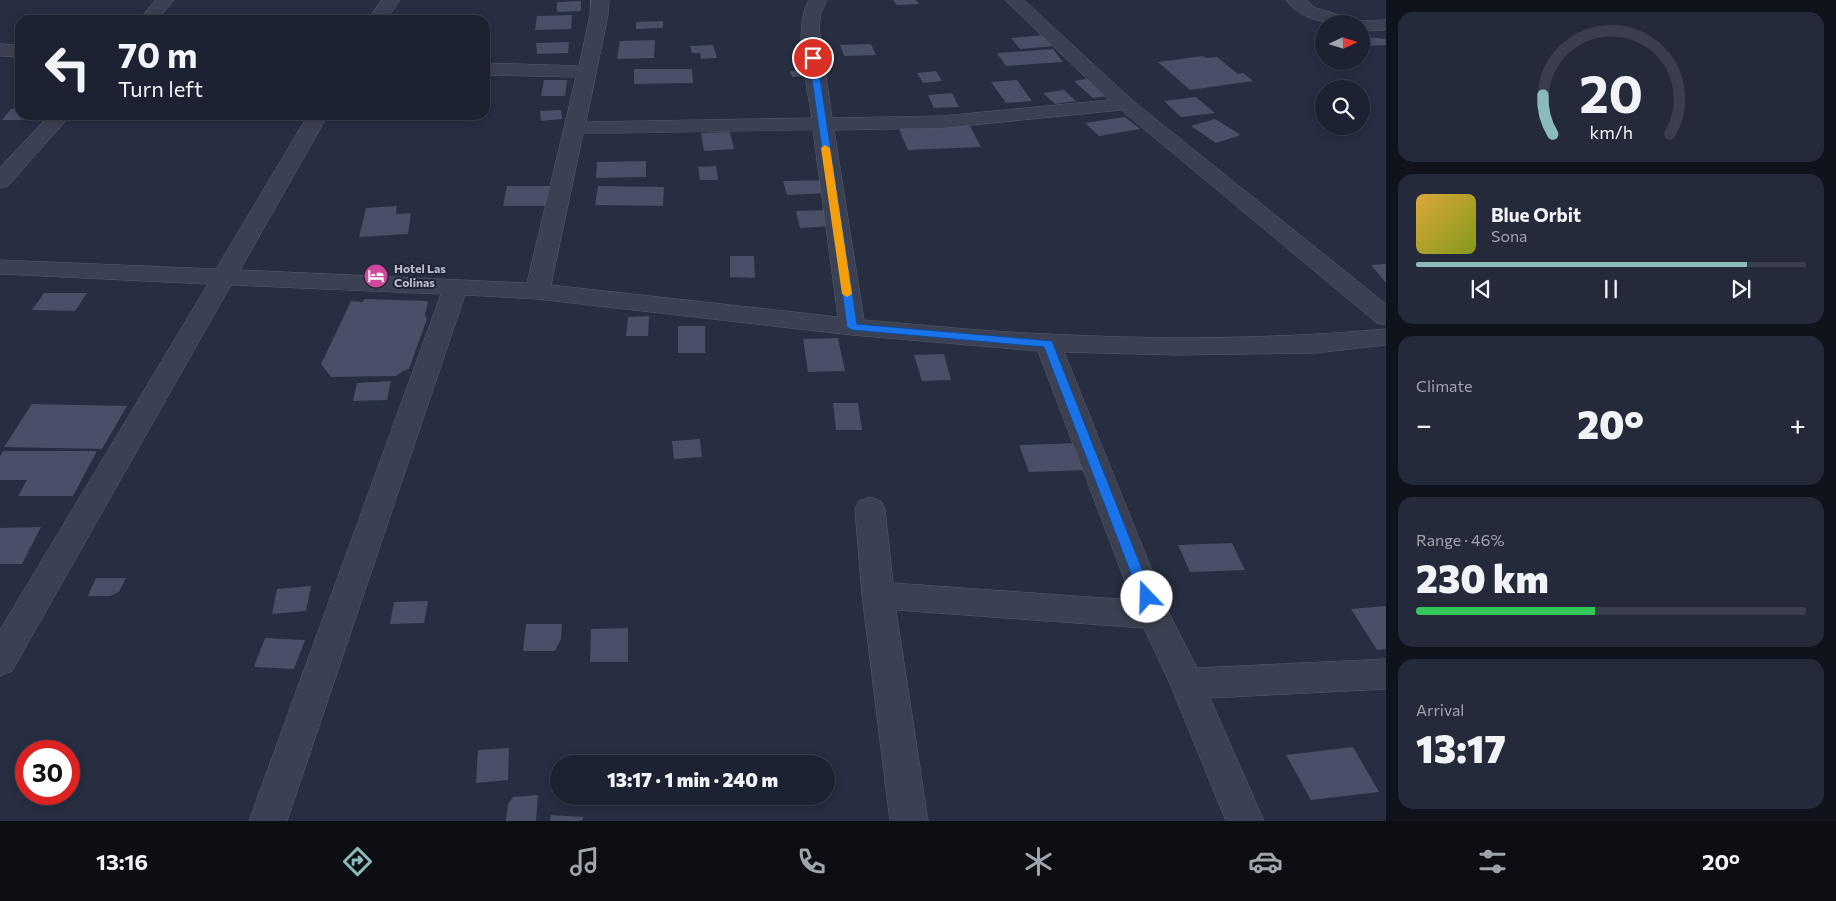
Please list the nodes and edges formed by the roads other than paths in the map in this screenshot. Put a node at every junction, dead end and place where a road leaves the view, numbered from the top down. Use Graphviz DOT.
graph roads {
  1 [pos="165,0"];
  2 [pos="391,0"];
  3 [pos="600,0"];
  4 [pos="818,0"];
  5 [pos="1014,0"];
  6 [pos="1295,0"];
  7 [pos="152,15"];
  8 [pos="380,15"];
  9 [pos="1321,15"];
  10 [pos="1386,25"];
  11 [pos="1370,26"];
  12 [pos="0,50"];
  13 [pos="15,51"];
  14 [pos="490,69"];
  15 [pos="588,72"];
  16 [pos="1125,104"];
  17 [pos="56,120"];
  18 [pos="315,120"];
  19 [pos="822,123"];
  20 [pos="574,128"];
  21 [pos="0,181"];
  22 [pos="0,267"];
  23 [pos="226,276"];
  24 [pos="456,286"];
  25 [pos="537,291"];
  26 [pos="1386,317"];
  27 [pos="852,327"];
  28 [pos="1386,337"];
  29 [pos="1048,344"];
  30 [pos="870,509"];
  31 [pos="878,595"];
  32 [pos="1154,615"];
  33 [pos="0,662"];
  34 [pos="1386,674"];
  35 [pos="1187,684"];
  36 [pos="268,821"];
  37 [pos="910,821"];
  38 [pos="1246,821"];
  1 -- 7 [label="street"];
  2 -- 8 [label="street"];
  3 -- 15 [label="street"];
  4 -- 19 [label="street"];
  5 -- 16 [label="street"];
  6 -- 9 [label="street"];
  10 -- 11 [label="street"];
  12 -- 13 [label="street"];
  14 -- 15 [label="street"];
  15 -- 20 [label="street"];
  16 -- 19 [label="street"];
  16 -- 26 [label="street"];
  17 -- 21 [label="street"];
  18 -- 23 [label="street"];
  19 -- 20 [label="street"];
  19 -- 27 [label="street"];
  20 -- 25 [label="street"];
  22 -- 23 [label="street"];
  23 -- 24 [label="street"];
  23 -- 33 [label="street"];
  24 -- 25 [label="street"];
  24 -- 36 [label="street"];
  25 -- 27 [label="street"];
  27 -- 29 [label="street"];
  28 -- 29 [label="street"];
  29 -- 32 [label="street"];
  30 -- 31 [label="street"];
  31 -- 32 [label="street"];
  31 -- 37 [label="street"];
  32 -- 35 [label="street"];
  34 -- 35 [label="street"];
  35 -- 38 [label="street"];
}
